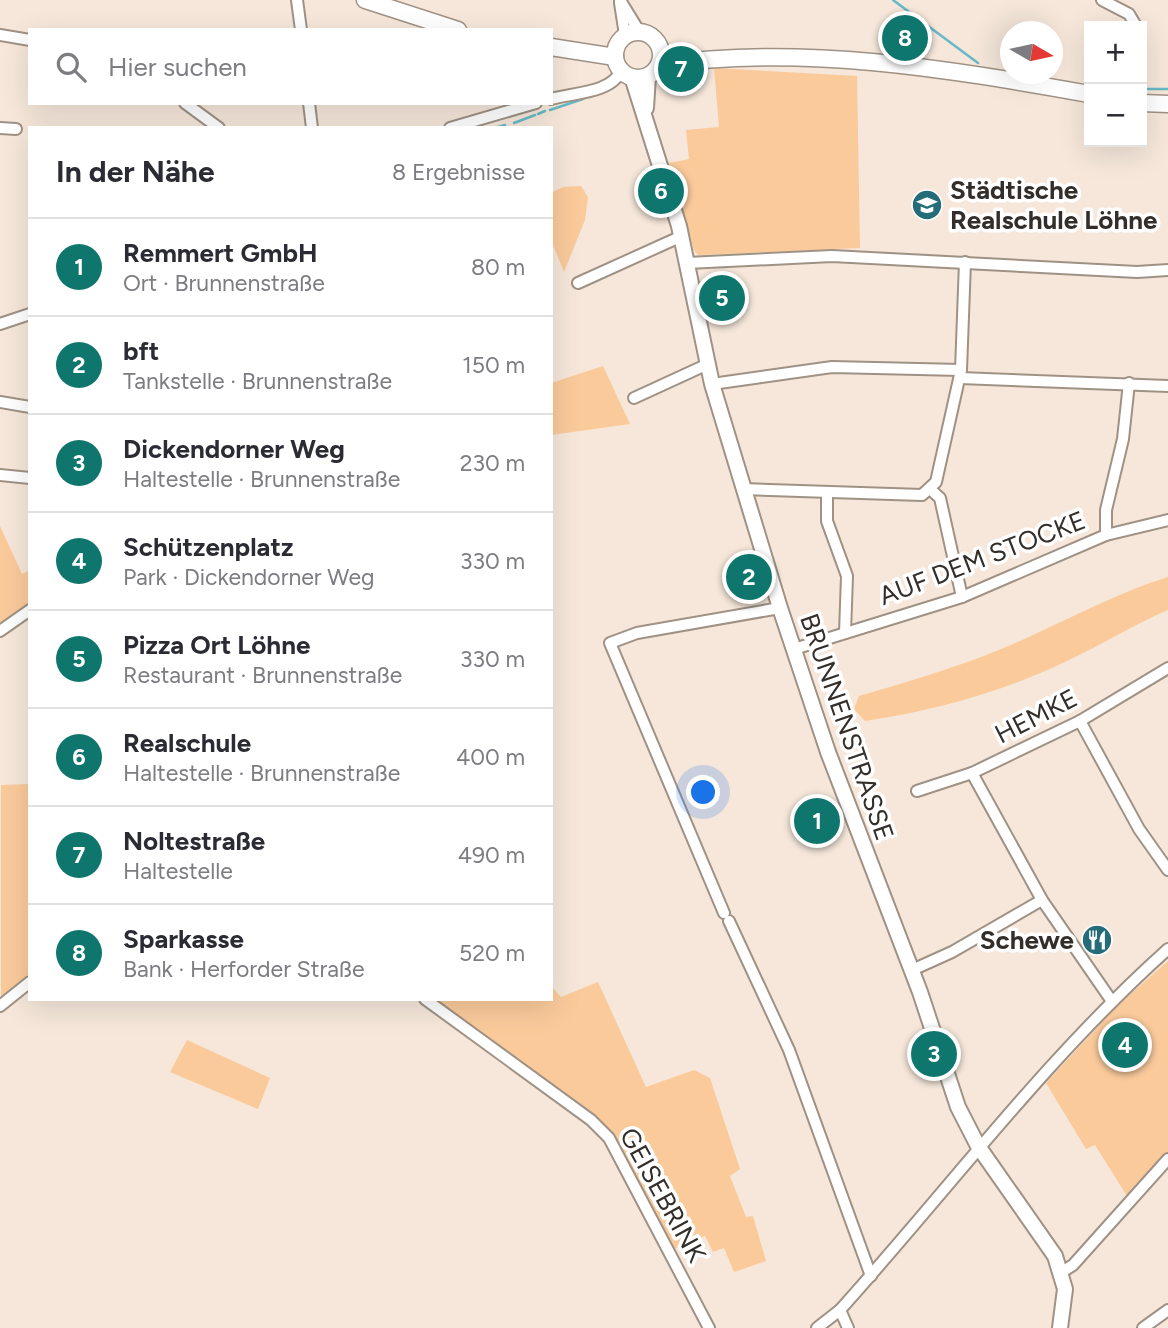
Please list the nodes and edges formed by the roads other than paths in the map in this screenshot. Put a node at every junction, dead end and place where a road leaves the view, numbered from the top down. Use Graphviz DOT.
graph roads {
  1 [pos="298,0"];
  2 [pos="365,0"];
  3 [pos="620,0"];
  4 [pos="1102,0"];
  5 [pos="1133,21"];
  6 [pos="301,28"];
  7 [pos="452,28"];
  8 [pos="0,35"];
  9 [pos="28,40"];
  10 [pos="553,47"];
  11 [pos="661,48"];
  12 [pos="632,57"];
  13 [pos="695,59"];
  14 [pos="1084,93"];
  15 [pos="553,99"];
  16 [pos="1147,103"];
  17 [pos="1168,104"];
  18 [pos="188,105"];
  19 [pos="309,105"];
  20 [pos="529,105"];
  21 [pos="216,126"];
  22 [pos="312,126"];
  23 [pos="457,126"];
  24 [pos="0,128"];
  25 [pos="16,129"];
  26 [pos="682,236"];
  27 [pos="965,262"];
  28 [pos="687,263"];
  29 [pos="1168,270"];
  30 [pos="578,282"];
  31 [pos="28,315"];
  32 [pos="0,324"];
  33 [pos="708,364"];
  34 [pos="960,374"];
  35 [pos="1129,383"];
  36 [pos="712,384"];
  37 [pos="1168,386"];
  38 [pos="634,398"];
  39 [pos="0,402"];
  40 [pos="28,407"];
  41 [pos="0,475"];
  42 [pos="28,478"];
  43 [pos="743,489"];
  44 [pos="931,490"];
  45 [pos="827,492"];
  46 [pos="1168,520"];
  47 [pos="1106,535"];
  48 [pos="962,597"];
  49 [pos="780,608"];
  50 [pos="28,611"];
  51 [pos="0,631"];
  52 [pos="845,633"];
  53 [pos="794,649"];
  54 [pos="1168,668"];
  55 [pos="1080,720"];
  56 [pos="972,773"];
  57 [pos="917,791"];
  58 [pos="1168,870"];
  59 [pos="1042,900"];
  60 [pos="1168,949"];
  61 [pos="912,970"];
  62 [pos="28,984"];
  63 [pos="1111,1000"];
  64 [pos="428,1001"];
  65 [pos="0,1006"];
  66 [pos="978,1146"];
  67 [pos="1168,1160"];
  68 [pos="1062,1272"];
  69 [pos="871,1276"];
  70 [pos="841,1310"];
  71 [pos="1168,1310"];
  72 [pos="709,1328"];
  73 [pos="817,1328"];
  74 [pos="848,1328"];
  75 [pos="1060,1328"];
  76 [pos="1143,1328"];
  1 -- 6 [label="street"];
  2 -- 7 [label="main road"];
  3 -- 12 [label="street"];
  4 -- 5 [label="street"];
  8 -- 9 [label="street"];
  10 -- 12 [label="main road"];
  11 -- 12 [label="main road"];
  11 -- 12 [label="main road"];
  11 -- 13 [label="main road"];
  12 -- 13 [label="main road"];
  12 -- 15 [label="street"];
  12 -- 26 [label="street, BRUNNENSTRASSE"];
  13 -- 14 [label="main road"];
  16 -- 17 [label="main road"];
  18 -- 21 [label="street"];
  19 -- 22 [label="street"];
  20 -- 23 [label="street"];
  24 -- 25 [label="street"];
  26 -- 28 [label="street, BRUNNENSTRASSE"];
  26 -- 30 [label="street"];
  27 -- 28 [label="street"];
  27 -- 29 [label="street"];
  27 -- 34 [label="street"];
  28 -- 33 [label="street, BRUNNENSTRASSE"];
  31 -- 32 [label="street"];
  33 -- 36 [label="street, BRUNNENSTRASSE"];
  33 -- 38 [label="street"];
  34 -- 35 [label="street"];
  34 -- 36 [label="street"];
  34 -- 44 [label="street"];
  35 -- 37 [label="street"];
  35 -- 47 [label="street, AUF DEM STOCKE"];
  36 -- 43 [label="street, BRUNNENSTRASSE"];
  39 -- 40 [label="street"];
  41 -- 42 [label="street"];
  43 -- 45 [label="street"];
  43 -- 49 [label="street, BRUNNENSTRASSE"];
  44 -- 45 [label="street"];
  44 -- 48 [label="street"];
  45 -- 52 [label="street"];
  46 -- 47 [label="street, AUF DEM STOCKE"];
  47 -- 48 [label="street, AUF DEM STOCKE"];
  48 -- 52 [label="street, AUF DEM STOCKE"];
  49 -- 53 [label="street, BRUNNENSTRASSE"];
  49 -- 69 [label="street"];
  50 -- 51 [label="street"];
  52 -- 53 [label="street, AUF DEM STOCKE"];
  53 -- 61 [label="street, BRUNNENSTRASSE"];
  54 -- 55 [label="street, HEMKE"];
  55 -- 56 [label="street, HEMKE"];
  55 -- 58 [label="street"];
  56 -- 57 [label="street, HEMKE"];
  56 -- 59 [label="street"];
  59 -- 61 [label="street"];
  59 -- 63 [label="street"];
  60 -- 63 [label="street"];
  61 -- 66 [label="street, BRUNNENSTRASSE"];
  62 -- 65 [label="street"];
  63 -- 66 [label="street"];
  64 -- 72 [label="street, GEISEBRINK"];
  66 -- 68 [label="street, BRUNNENSTRASSE"];
  66 -- 69 [label="street"];
  67 -- 68 [label="street"];
  68 -- 75 [label="street, BRUNNENSTRASSE"];
  69 -- 70 [label="street"];
  70 -- 73 [label="street"];
  70 -- 74 [label="street"];
  71 -- 76 [label="street"];
}
